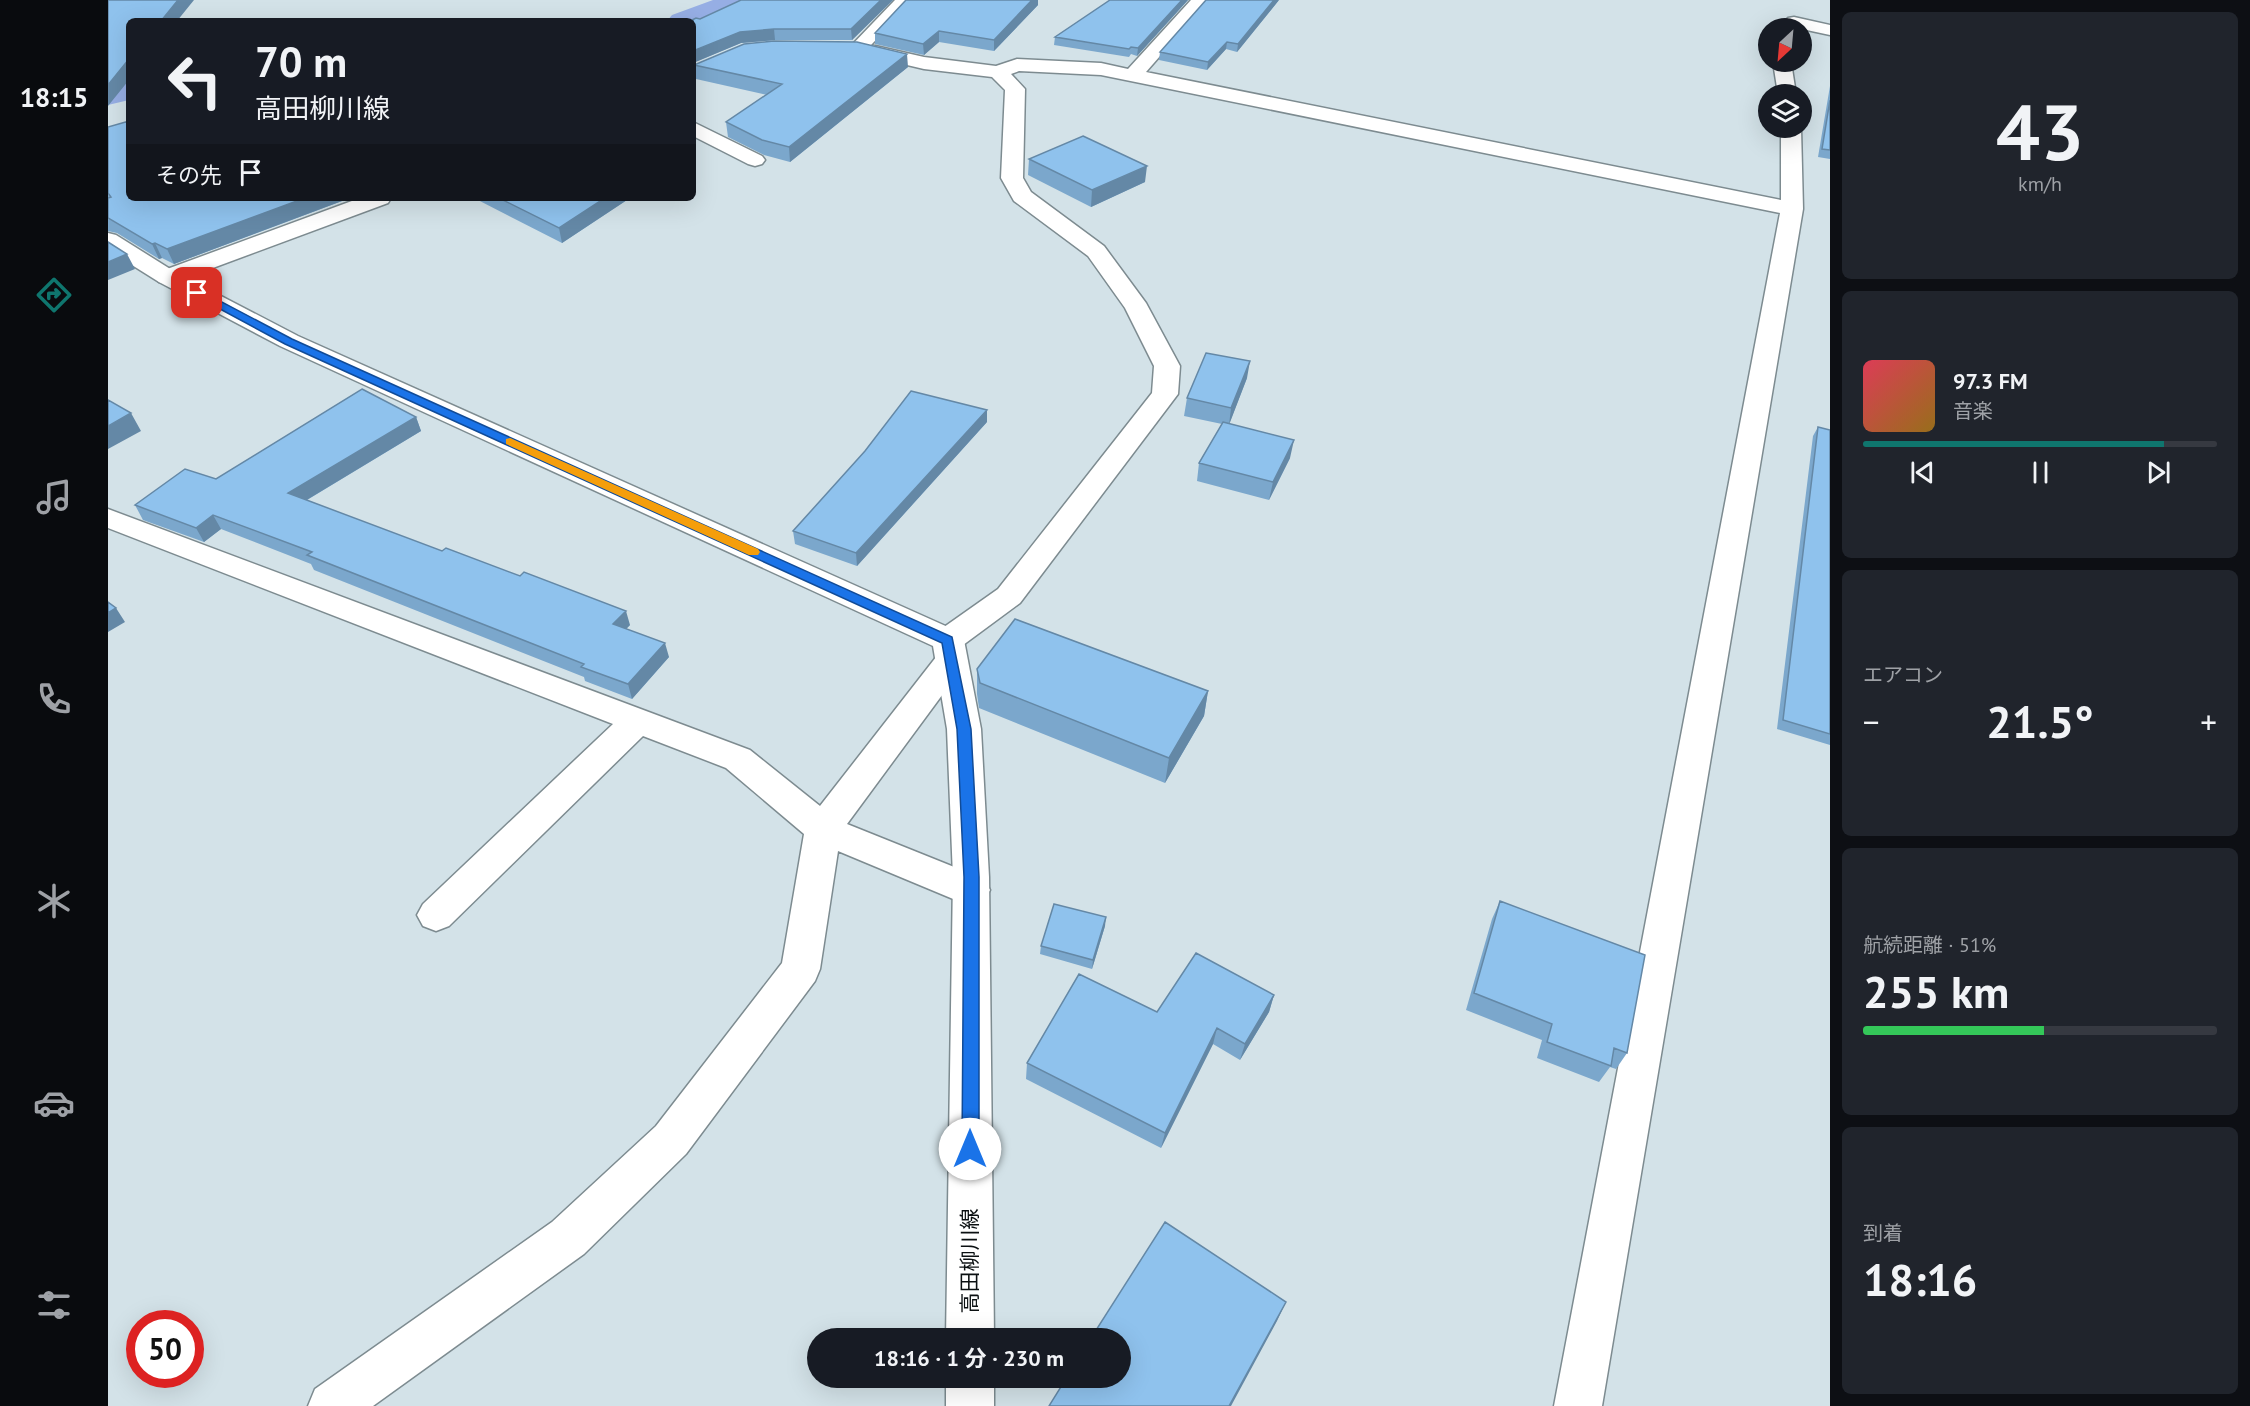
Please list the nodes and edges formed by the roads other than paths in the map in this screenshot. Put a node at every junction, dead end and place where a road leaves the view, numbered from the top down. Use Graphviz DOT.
graph roads {
  1 [pos="905,0"];
  2 [pos="1200,0"];
  3 [pos="1812,24"];
  4 [pos="1830,30"];
  5 [pos="834,48"];
  6 [pos="858,48"];
  7 [pos="998,72"];
  8 [pos="1133,75"];
  9 [pos="696,130"];
  10 [pos="1791,138"];
  11 [pos="755,160"];
  12 [pos="372,201"];
  13 [pos="1792,209"];
  14 [pos="108,240"];
  15 [pos="167,277"];
  16 [pos="108,518"];
  17 [pos="950,650"];
  18 [pos="638,721"];
  19 [pos="823,829"];
  20 [pos="971,890"];
  21 [pos="436,915"];
  22 [pos="970,1328"];
  23 [pos="970,1388"];
  24 [pos="332,1406"];
  25 [pos="970,1406"];
  26 [pos="1578,1406"];
  1 -- 6 [label="street"];
  2 -- 8 [label="street"];
  3 -- 4 [label="street"];
  5 -- 6 [label="street"];
  6 -- 7 [label="street"];
  7 -- 8 [label="street"];
  7 -- 17 [label="street"];
  8 -- 13 [label="street"];
  9 -- 11 [label="street"];
  10 -- 13 [label="street"];
  12 -- 15 [label="street"];
  13 -- 26 [label="street"];
  14 -- 15 [label="street"];
  15 -- 17 [label="street"];
  16 -- 18 [label="street"];
  17 -- 19 [label="street"];
  17 -- 20 [label="street, 高田柳川線"];
  18 -- 19 [label="street"];
  18 -- 21 [label="street"];
  19 -- 20 [label="street"];
  19 -- 24 [label="street"];
  20 -- 22 [label="street, 高田柳川線"];
  23 -- 25 [label="street"];
}
